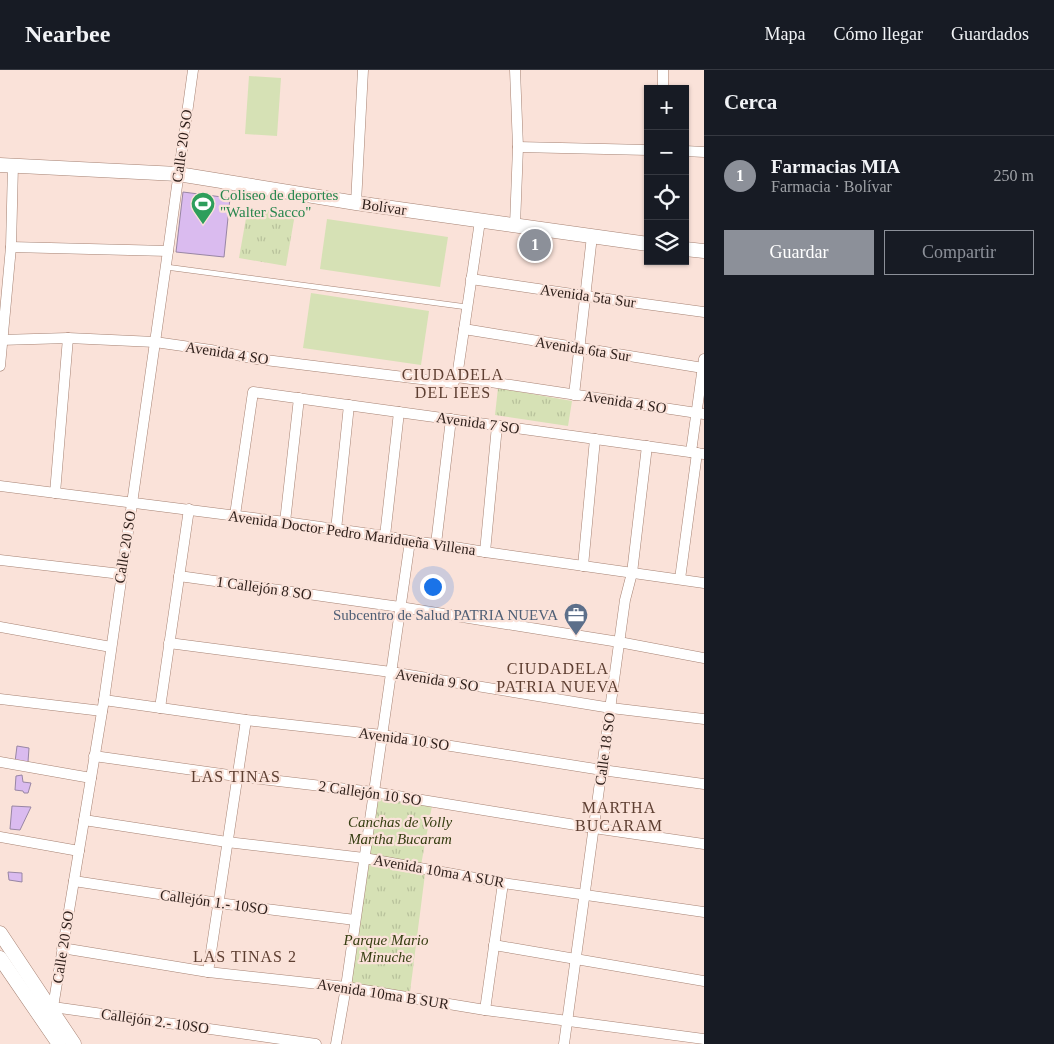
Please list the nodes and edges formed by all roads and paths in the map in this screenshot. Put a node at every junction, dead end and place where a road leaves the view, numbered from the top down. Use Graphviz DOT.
graph roads {
  1 [pos="193,70"];
  2 [pos="363,70"];
  3 [pos="515,70"];
  4 [pos="663,70"];
  5 [pos="663,85"];
  6 [pos="518,147"];
  7 [pos="644,150"];
  8 [pos="689,151"];
  9 [pos="704,152"];
  10 [pos="6,165"];
  11 [pos="178,174"];
  12 [pos="356,203"];
  13 [pos="480,221"];
  14 [pos="516,225"];
  15 [pos="592,236"];
  16 [pos="644,243"];
  17 [pos="11,247"];
  18 [pos="689,249"];
  19 [pos="168,251"];
  20 [pos="704,251"];
  21 [pos="166,267"];
  22 [pos="471,279"];
  23 [pos="586,296"];
  24 [pos="467,307"];
  25 [pos="704,312"];
  26 [pos="464,330"];
  27 [pos="68,338"];
  28 [pos="1,340"];
  29 [pos="155,342"];
  30 [pos="579,348"];
  31 [pos="703,364"];
  32 [pos="0,366"];
  33 [pos="455,380"];
  34 [pos="574,395"];
  35 [pos="299,398"];
  36 [pos="349,405"];
  37 [pos="399,412"];
  38 [pos="700,414"];
  39 [pos="451,419"];
  40 [pos="497,426"];
  41 [pos="595,439"];
  42 [pos="647,446"];
  43 [pos="698,453"];
  44 [pos="0,486"];
  45 [pos="55,493"];
  46 [pos="132,503"];
  47 [pos="189,509"];
  48 [pos="235,516"];
  49 [pos="285,522"];
  50 [pos="336,530"];
  51 [pos="385,536"];
  52 [pos="410,542"];
  53 [pos="436,544"];
  54 [pos="485,552"];
  55 [pos="0,560"];
  56 [pos="583,566"];
  57 [pos="632,573"];
  58 [pos="121,574"];
  59 [pos="179,576"];
  60 [pos="680,579"];
  61 [pos="704,583"];
  62 [pos="400,607"];
  63 [pos="0,627"];
  64 [pos="619,642"];
  65 [pos="169,643"];
  66 [pos="111,647"];
  67 [pos="704,658"];
  68 [pos="391,672"];
  69 [pos="0,699"];
  70 [pos="104,700"];
  71 [pos="160,708"];
  72 [pos="610,708"];
  73 [pos="102,712"];
  74 [pos="704,719"];
  75 [pos="246,720"];
  76 [pos="382,735"];
  77 [pos="94,756"];
  78 [pos="0,762"];
  79 [pos="602,770"];
  80 [pos="236,776"];
  81 [pos="91,778"];
  82 [pos="704,784"];
  83 [pos="373,792"];
  84 [pos="84,820"];
  85 [pos="594,828"];
  86 [pos="0,836"];
  87 [pos="227,842"];
  88 [pos="704,844"];
  89 [pos="79,851"];
  90 [pos="364,858"];
  91 [pos="74,882"];
  92 [pos="503,883"];
  93 [pos="585,895"];
  94 [pos="218,903"];
  95 [pos="704,912"];
  96 [pos="355,920"];
  97 [pos="0,933"];
  98 [pos="494,945"];
  99 [pos="62,948"];
  100 [pos="0,958"];
  101 [pos="576,959"];
  102 [pos="208,972"];
  103 [pos="704,981"];
  104 [pos="346,987"];
  105 [pos="485,1010"];
  106 [pos="48,1011"];
  107 [pos="568,1020"];
  108 [pos="704,1039"];
  109 [pos="59,1044"];
  110 [pos="74,1044"];
  111 [pos="316,1044"];
  112 [pos="336,1044"];
  113 [pos="564,1044"];
  1 -- 11 [label="street, Calle 20 SO"];
  2 -- 12 [label="street"];
  3 -- 6 [label="street"];
  4 -- 5 [label="street"];
  6 -- 7 [label="street"];
  6 -- 14 [label="street"];
  8 -- 9 [label="street"];
  10 -- 11 [label="street, Bolívar"];
  10 -- 17 [label="street"];
  11 -- 12 [label="street, Bolívar"];
  11 -- 19 [label="street, Calle 20 SO"];
  12 -- 13 [label="street, Bolívar"];
  13 -- 14 [label="street, Bolívar"];
  13 -- 22 [label="street"];
  14 -- 15 [label="street, Bolívar"];
  15 -- 16 [label="street, Bolívar"];
  15 -- 23 [label="street"];
  17 -- 19 [label="street"];
  17 -- 28 [label="street"];
  18 -- 20 [label="street"];
  19 -- 21 [label="street, Calle 20 SO"];
  21 -- 24 [label="lane"];
  21 -- 29 [label="street, Calle 20 SO"];
  22 -- 23 [label="street, Avenida 5ta Sur"];
  22 -- 24 [label="street"];
  23 -- 25 [label="street, Avenida 5ta Sur"];
  23 -- 30 [label="street"];
  24 -- 26 [label="street"];
  26 -- 30 [label="street, Avenida 6ta Sur"];
  26 -- 33 [label="street"];
  27 -- 28 [label="street, Avenida 4 SO"];
  27 -- 29 [label="street, Avenida 4 SO"];
  27 -- 45 [label="street"];
  28 -- 32 [label="street"];
  29 -- 33 [label="street, Avenida 4 SO"];
  29 -- 46 [label="street, Calle 20 SO"];
  30 -- 31 [label="street, Avenida 6ta Sur"];
  30 -- 34 [label="street"];
  31 -- 38 [label="street"];
  33 -- 34 [label="street, Avenida 4 SO"];
  34 -- 38 [label="street, Avenida 4 SO"];
  35 -- 36 [label="street, Avenida 7 SO"];
  35 -- 48 [label="street, Avenida 7 SO"];
  35 -- 49 [label="street"];
  36 -- 37 [label="street, Avenida 7 SO"];
  36 -- 50 [label="street"];
  37 -- 39 [label="street, Avenida 7 SO"];
  37 -- 51 [label="street"];
  38 -- 43 [label="street"];
  39 -- 40 [label="street, Avenida 7 SO"];
  39 -- 53 [label="street"];
  40 -- 41 [label="street, Avenida 7 SO"];
  40 -- 54 [label="street"];
  41 -- 42 [label="street, Avenida 7 SO"];
  41 -- 56 [label="street"];
  42 -- 43 [label="street, Avenida 7 SO"];
  42 -- 57 [label="street, Calle 18 SO"];
  43 -- 60 [label="street"];
  44 -- 45 [label="street, Avenida Doctor Pedro Maridueña Villena"];
  45 -- 46 [label="street, Avenida Doctor Pedro Maridueña Villena"];
  46 -- 47 [label="street, Avenida Doctor Pedro Maridueña Villena"];
  46 -- 58 [label="street, Calle 20 SO"];
  47 -- 48 [label="street, Avenida Doctor Pedro Maridueña Villena"];
  47 -- 59 [label="street"];
  48 -- 49 [label="street, Avenida Doctor Pedro Maridueña Villena"];
  49 -- 50 [label="street, Avenida Doctor Pedro Maridueña Villena"];
  50 -- 51 [label="street, Avenida Doctor Pedro Maridueña Villena"];
  51 -- 52 [label="street, Avenida Doctor Pedro Maridueña Villena"];
  52 -- 53 [label="street, Avenida Doctor Pedro Maridueña Villena"];
  52 -- 62 [label="street"];
  53 -- 54 [label="street, Avenida Doctor Pedro Maridueña Villena"];
  54 -- 56 [label="street, Avenida Doctor Pedro Maridueña Villena"];
  55 -- 58 [label="street"];
  56 -- 57 [label="street, Avenida Doctor Pedro Maridueña Villena"];
  57 -- 60 [label="street, Avenida Doctor Pedro Maridueña Villena"];
  57 -- 64 [label="street, Calle 18 SO"];
  58 -- 66 [label="street, Calle 20 SO"];
  59 -- 62 [label="street, 1 Callejón 8 SO"];
  59 -- 65 [label="street"];
  60 -- 61 [label="street, Avenida Doctor Pedro Maridueña Villena"];
  62 -- 64 [label="street, 1 Callejón 8 SO"];
  62 -- 68 [label="street"];
  63 -- 66 [label="street"];
  64 -- 67 [label="street, 1 Callejón 8 SO"];
  64 -- 72 [label="street, Calle 18 SO"];
  65 -- 68 [label="street, Avenida 9 SO"];
  65 -- 71 [label="street"];
  66 -- 70 [label="street, Calle 20 SO"];
  68 -- 72 [label="street, Avenida 9 SO"];
  68 -- 76 [label="street"];
  69 -- 73 [label="street"];
  70 -- 71 [label="street, Avenida 10 SO"];
  70 -- 73 [label="street, Calle 20 SO"];
  71 -- 75 [label="street, Avenida 10 SO"];
  72 -- 74 [label="street, Avenida 9 SO"];
  72 -- 79 [label="street, Calle 18 SO"];
  73 -- 77 [label="street, Calle 20 SO"];
  75 -- 76 [label="street, Avenida 10 SO"];
  75 -- 80 [label="street"];
  76 -- 79 [label="street, Avenida 10 SO"];
  76 -- 83 [label="street"];
  77 -- 80 [label="street, 2 Callejón 10 SO"];
  77 -- 81 [label="street, Calle 20 SO"];
  78 -- 81 [label="street"];
  79 -- 82 [label="street, Avenida 10 SO"];
  79 -- 85 [label="street, Calle 18 SO"];
  80 -- 83 [label="street, 2 Callejón 10 SO"];
  80 -- 87 [label="street"];
  81 -- 84 [label="street, Calle 20 SO"];
  83 -- 85 [label="street, 2 Callejón 10 SO"];
  83 -- 90 [label="street"];
  84 -- 87 [label="street, Avenida 10ma A SUR"];
  84 -- 89 [label="street, Calle 20 SO"];
  85 -- 88 [label="street, 2 Callejón 10 SO"];
  85 -- 93 [label="street, Calle 18 SO"];
  86 -- 89 [label="street"];
  87 -- 90 [label="street, Avenida 10ma A SUR"];
  87 -- 94 [label="street"];
  89 -- 91 [label="street, Calle 20 SO"];
  90 -- 92 [label="street, Avenida 10ma A SUR"];
  90 -- 96 [label="street"];
  91 -- 94 [label="street, Callejón 1.- 10SO"];
  91 -- 99 [label="street, Calle 20 SO"];
  92 -- 93 [label="street, Avenida 10ma A SUR"];
  92 -- 98 [label="street"];
  93 -- 95 [label="street, Avenida 10ma A SUR"];
  93 -- 101 [label="street, Calle 18 SO"];
  94 -- 96 [label="street, Callejón 1.- 10SO"];
  94 -- 102 [label="street"];
  96 -- 104 [label="street"];
  97 -- 106 [label="street"];
  98 -- 101 [label="street"];
  98 -- 105 [label="street"];
  99 -- 102 [label="street, Avenida 10ma B SUR"];
  99 -- 106 [label="street, Calle 20 SO"];
  100 -- 106 [label="street"];
  101 -- 103 [label="street"];
  101 -- 107 [label="street, Calle 18 SO"];
  102 -- 104 [label="street, Avenida 10ma B SUR"];
  104 -- 105 [label="street, Avenida 10ma B SUR"];
  104 -- 112 [label="street"];
  105 -- 107 [label="street, Avenida 10ma B SUR"];
  106 -- 109 [label="street"];
  106 -- 110 [label="street"];
  106 -- 111 [label="street, Callejón 2.- 10SO"];
  107 -- 108 [label="street, Avenida 10ma B SUR"];
  107 -- 113 [label="street, Calle 18 SO"];
}
